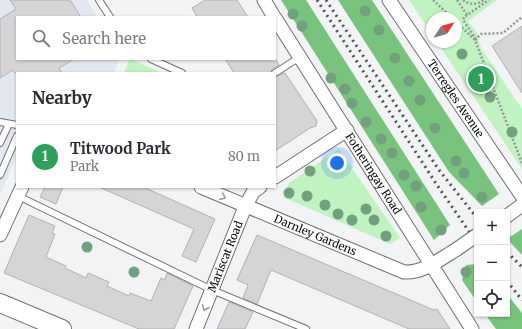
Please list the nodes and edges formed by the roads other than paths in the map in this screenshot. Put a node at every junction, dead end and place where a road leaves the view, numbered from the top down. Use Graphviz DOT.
graph roads {
  1 [pos="99,0"];
  2 [pos="264,0"];
  3 [pos="388,0"];
  4 [pos="109,16"];
  5 [pos="274,16"];
  6 [pos="276,19"];
  7 [pos="300,57"];
  8 [pos="153,60"];
  9 [pos="180,72"];
  10 [pos="276,73"];
  11 [pos="0,122"];
  12 [pos="9,124"];
  13 [pos="16,124"];
  14 [pos="347,130"];
  15 [pos="16,138"];
  16 [pos="0,143"];
  17 [pos="0,175"];
  18 [pos="276,176"];
  19 [pos="203,188"];
  20 [pos="259,188"];
  21 [pos="20,192"];
  22 [pos="522,196"];
  23 [pos="522,205"];
  24 [pos="245,207"];
  25 [pos="510,214"];
  26 [pos="1,231"];
  27 [pos="474,237"];
  28 [pos="431,265"];
  29 [pos="212,290"];
  30 [pos="0,303"];
  31 [pos="62,329"];
  32 [pos="196,329"];
  33 [pos="306,329"];
  34 [pos="472,329"];
  1 -- 4 [label="lane"];
  2 -- 5 [label="street, Fotheringay Road"];
  3 -- 22 [label="street, Terregles Avenue"];
  6 -- 7 [label="street, Fotheringay Road"];
  7 -- 10 [label="lane"];
  7 -- 14 [label="street, Fotheringay Road"];
  8 -- 9 [label="lane"];
  11 -- 12 [label="lane"];
  12 -- 13 [label="lane"];
  12 -- 16 [label="lane"];
  14 -- 18 [label="street"];
  14 -- 28 [label="street, Fotheringay Road"];
  15 -- 17 [label="lane"];
  19 -- 24 [label="street, Darnley Gardens, one-way"];
  20 -- 24 [label="street, Mariscat Road"];
  21 -- 26 [label="street"];
  21 -- 29 [label="lane"];
  23 -- 25 [label="street"];
  24 -- 28 [label="street, Darnley Gardens"];
  24 -- 29 [label="street, Mariscat Road"];
  27 -- 28 [label="street, Darnley Gardens, bridge"];
  28 -- 34 [label="street, Fotheringay Road"];
  29 -- 32 [label="street, Mariscat Road, one-way"];
  29 -- 33 [label="lane"];
  30 -- 31 [label="main road"];
}
